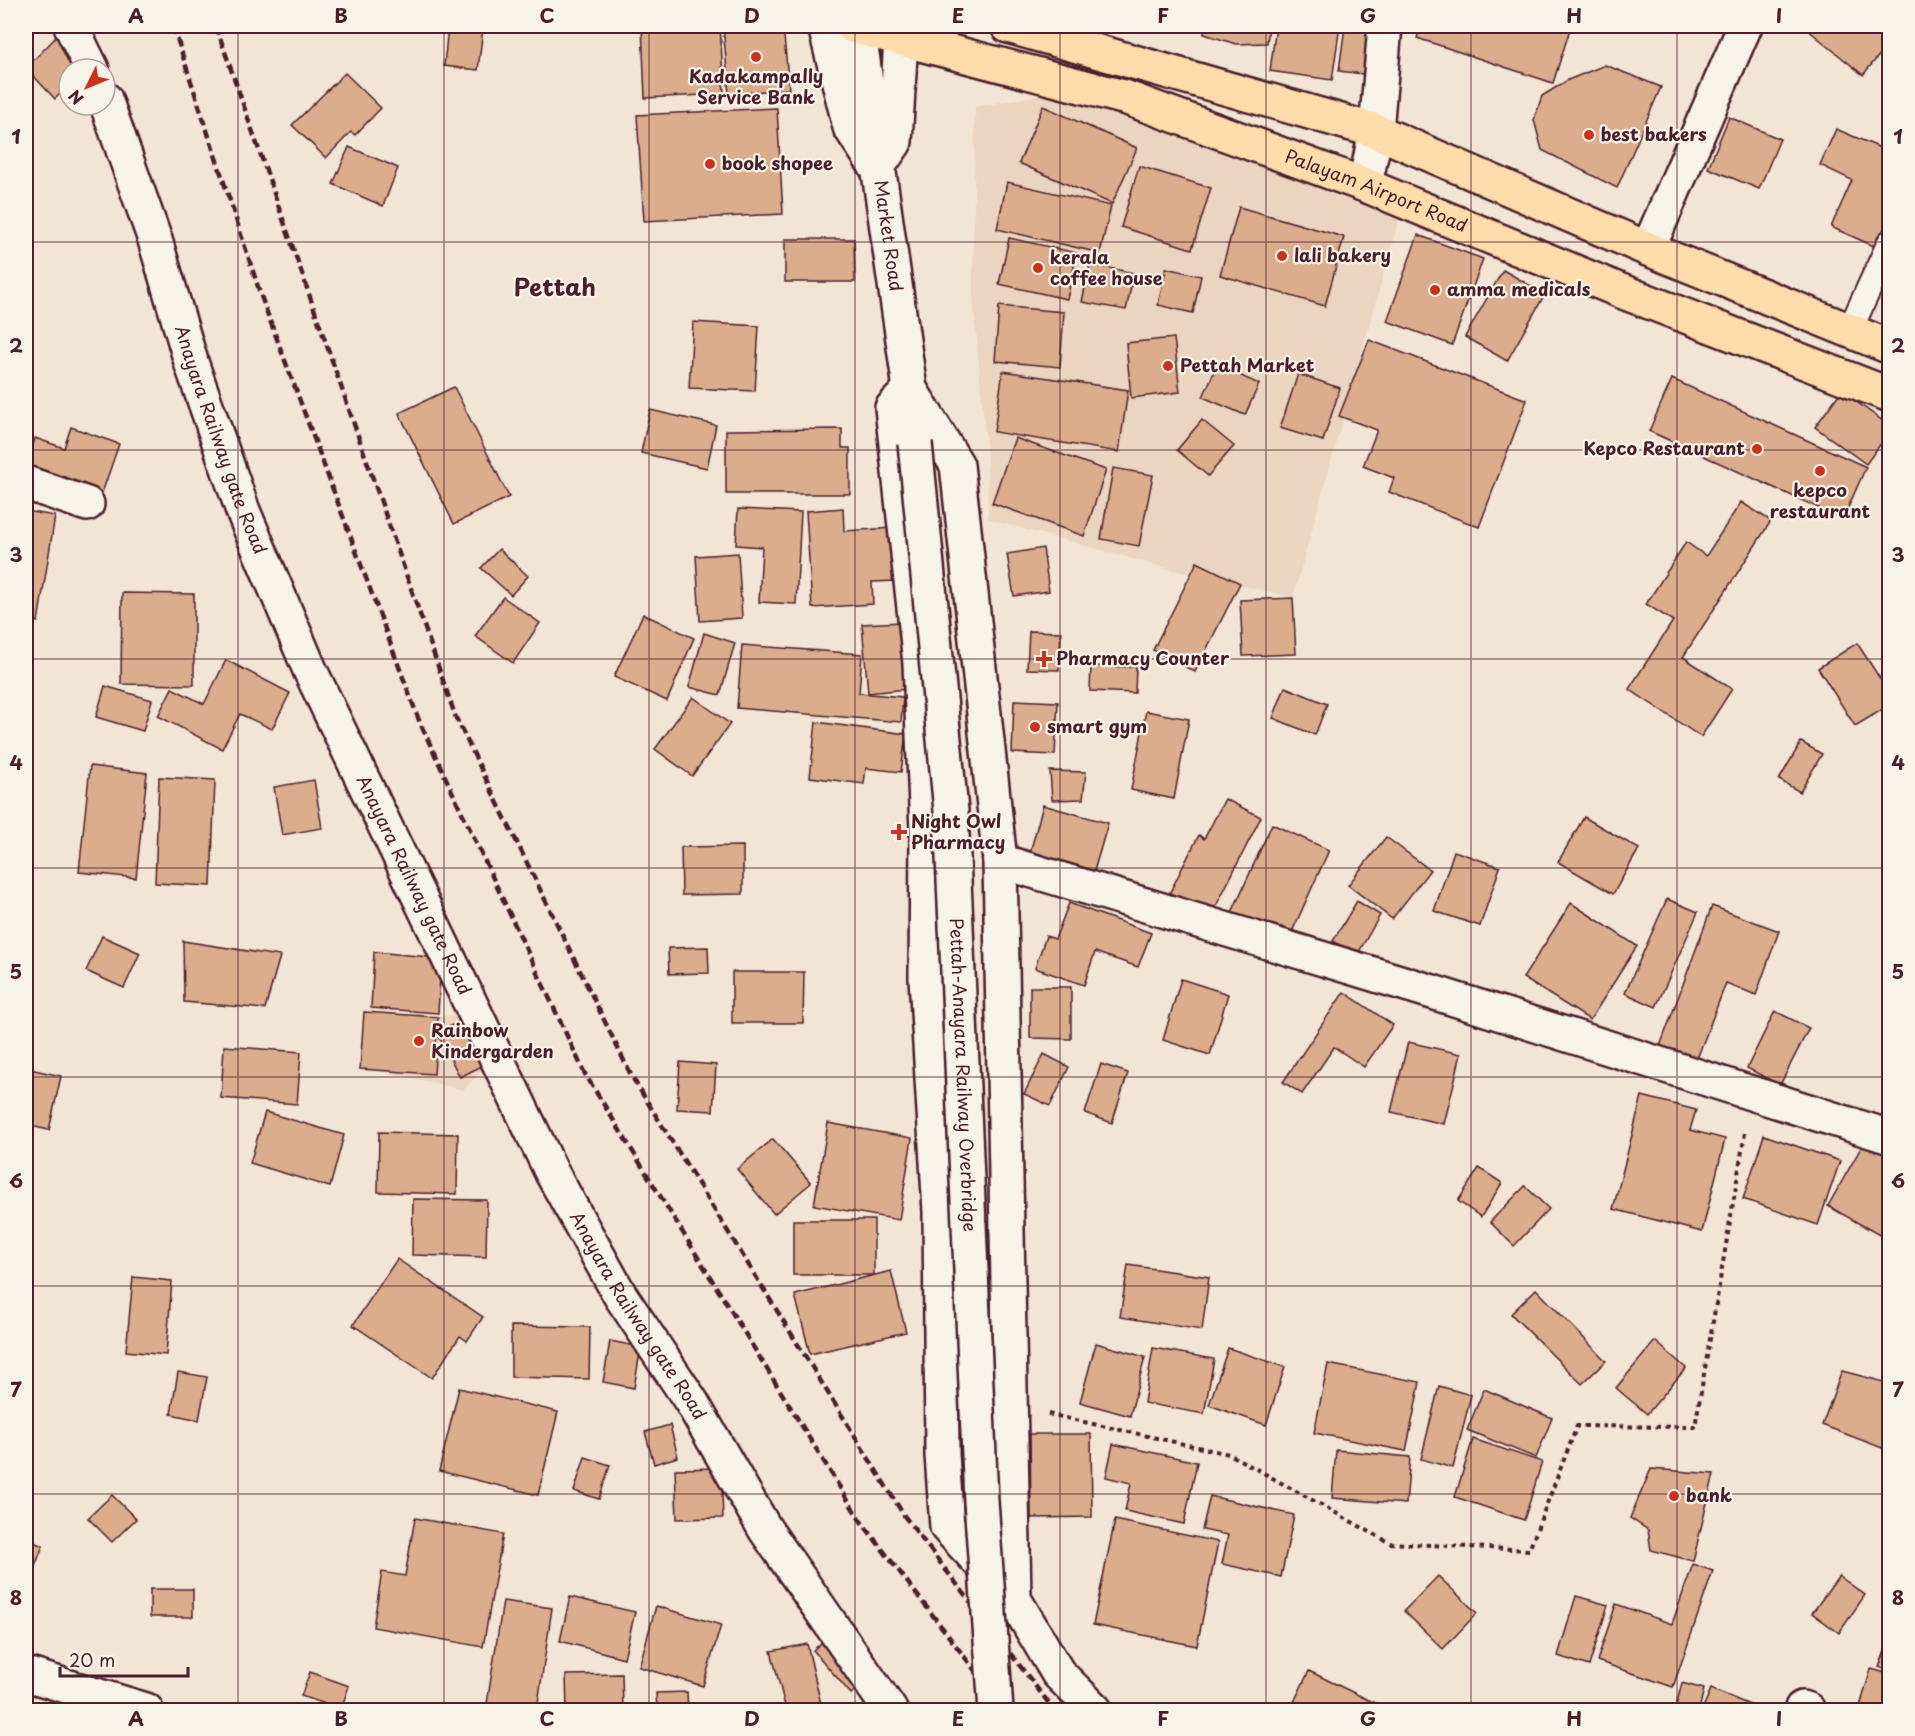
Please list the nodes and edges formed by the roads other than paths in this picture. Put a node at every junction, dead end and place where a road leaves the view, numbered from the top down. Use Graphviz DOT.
graph roads {
  1 [pos="71,26"];
  2 [pos="825,26"];
  3 [pos="856,26"];
  4 [pos="1008,26"];
  5 [pos="1385,26"];
  6 [pos="1745,26"];
  7 [pos="901,38"];
  8 [pos="86,57"];
  9 [pos="112,117"];
  10 [pos="1376,131"];
  11 [pos="877,168"];
  12 [pos="1365,185"];
  13 [pos="1890,242"];
  14 [pos="1648,249"];
  15 [pos="1850,332"];
  16 [pos="1890,347"];
  17 [pos="910,390"];
  18 [pos="1890,395"];
  19 [pos="915,443"];
  20 [pos="26,483"];
  21 [pos="87,504"];
  22 [pos="1000,861"];
  23 [pos="1890,1137"];
  24 [pos="1014,1599"];
  25 [pos="26,1674"];
  26 [pos="146,1710"];
  27 [pos="890,1710"];
  28 [pos="996,1710"];
  29 [pos="1095,1710"];
  1 -- 8 [label="street"];
  2 -- 11 [label="street"];
  3 -- 7 [label="main road, Palayam Airport Road"];
  3 -- 11 [label="street, Market Road"];
  4 -- 10 [label="main road"];
  5 -- 10 [label="street"];
  6 -- 14 [label="street"];
  7 -- 11 [label="street"];
  7 -- 12 [label="main road, Palayam Airport Road"];
  9 -- 27 [label="street, Anayara Railway gate Road"];
  10 -- 12 [label="street"];
  10 -- 14 [label="main road"];
  11 -- 17 [label="street, Market Road"];
  12 -- 18 [label="main road, Palayam Airport Road"];
  13 -- 15 [label="lane"];
  14 -- 15 [label="main road"];
  15 -- 16 [label="main road"];
  17 -- 19 [label="street, Market Road"];
  17 -- 22 [label="street"];
  17 -- 24 [label="street"];
  19 -- 28 [label="street, Pettah-Anayara Railway Overbridge, bridge"];
  20 -- 21 [label="street"];
  22 -- 23 [label="street"];
  22 -- 24 [label="street"];
  24 -- 29 [label="street"];
  25 -- 26 [label="street"];
}
